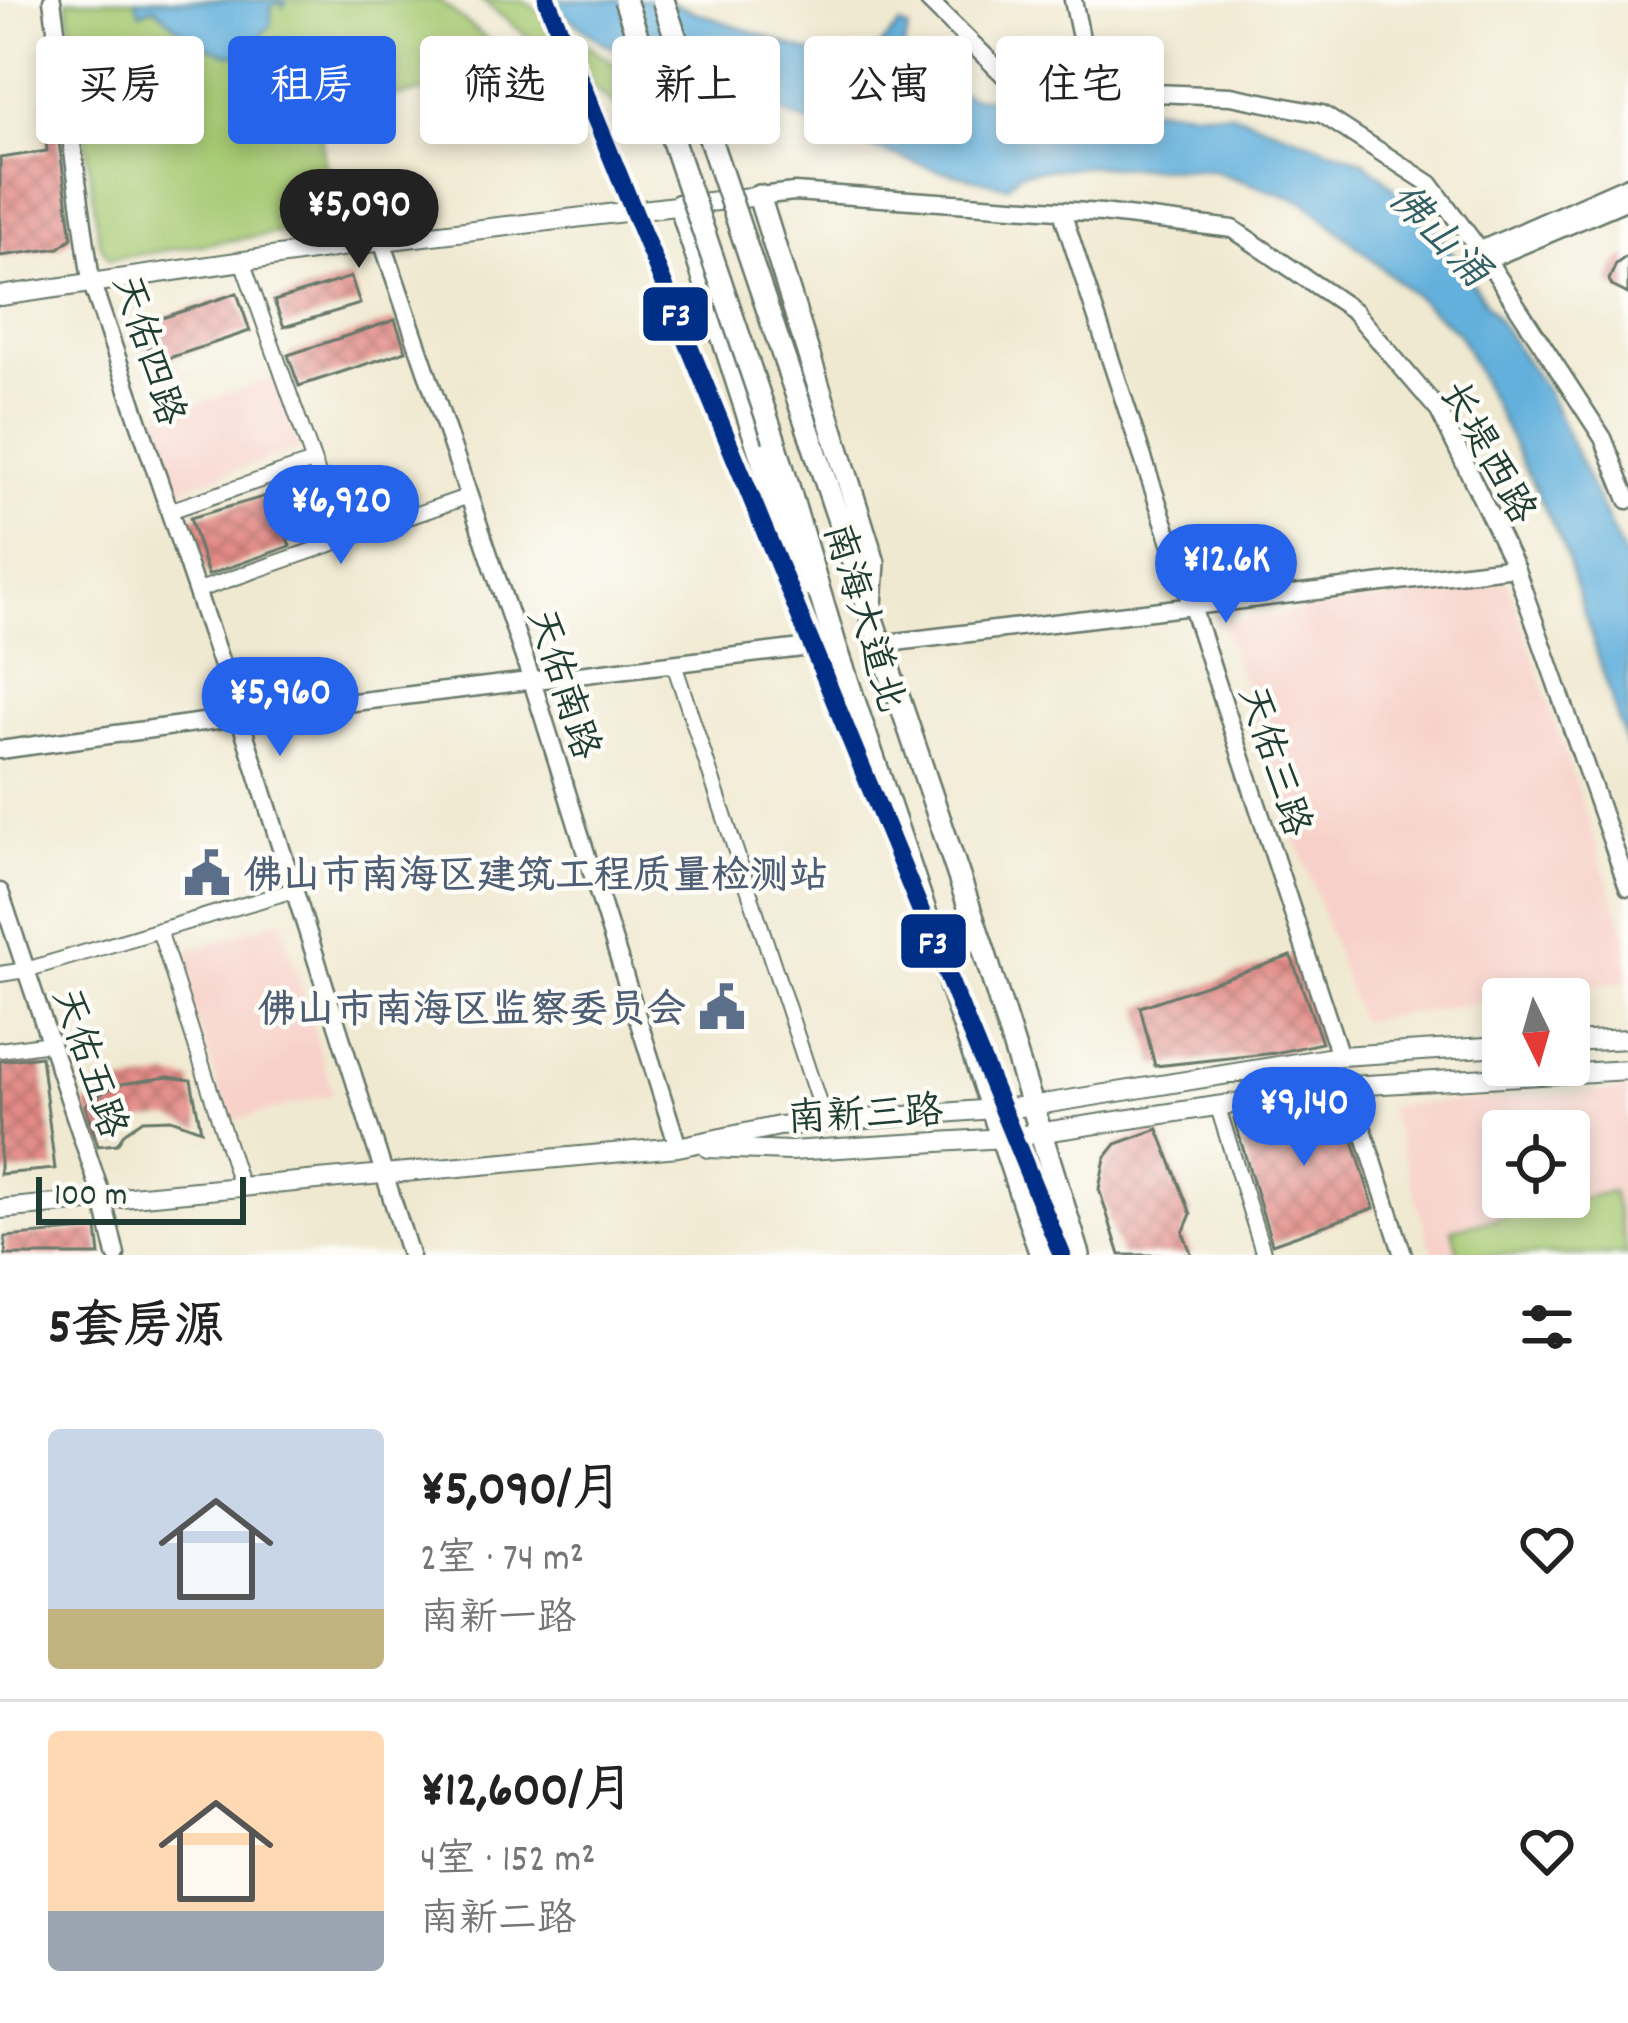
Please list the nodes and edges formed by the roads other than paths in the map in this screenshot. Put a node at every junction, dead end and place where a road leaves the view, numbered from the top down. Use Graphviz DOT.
graph roads {
  1 [pos="52,0"];
  2 [pos="625,0"];
  3 [pos="663,0"];
  4 [pos="928,0"];
  5 [pos="1073,0"];
  6 [pos="1081,36"];
  7 [pos="996,67"];
  8 [pos="1164,93"];
  9 [pos="1628,185"];
  10 [pos="758,196"];
  11 [pos="1628,200"];
  12 [pos="680,205"];
  13 [pos="1062,212"];
  14 [pos="382,241"];
  15 [pos="1483,255"];
  16 [pos="242,261"];
  17 [pos="92,281"];
  18 [pos="0,296"];
  19 [pos="314,462"];
  20 [pos="469,496"];
  21 [pos="1628,500"];
  22 [pos="169,512"];
  23 [pos="341,541"];
  24 [pos="1515,567"];
  25 [pos="196,591"];
  26 [pos="821,597"];
  27 [pos="1192,608"];
  28 [pos="871,618"];
  29 [pos="836,644"];
  30 [pos="879,644"];
  31 [pos="674,664"];
  32 [pos="532,681"];
  33 [pos="240,719"];
  34 [pos="0,750"];
  35 [pos="1628,887"];
  36 [pos="294,890"];
  37 [pos="0,892"];
  38 [pos="159,930"];
  39 [pos="26,970"];
  40 [pos="0,974"];
  41 [pos="1628,1039"];
  42 [pos="1590,1041"];
  43 [pos="50,1043"];
  44 [pos="1482,1047"];
  45 [pos="0,1051"];
  46 [pos="1340,1056"];
  47 [pos="1628,1070"];
  48 [pos="1349,1086"];
  49 [pos="1216,1104"];
  50 [pos="1031,1106"];
  51 [pos="996,1111"];
  52 [pos="826,1124"];
  53 [pos="1040,1132"];
  54 [pos="1004,1138"];
  55 [pos="678,1148"];
  56 [pos="383,1174"];
  57 [pos="241,1187"];
  58 [pos="103,1200"];
  59 [pos="0,1209"];
  60 [pos="116,1255"];
  61 [pos="410,1255"];
  62 [pos="1041,1255"];
  63 [pos="1079,1255"];
  64 [pos="1264,1255"];
  65 [pos="1403,1255"];
  1 -- 17 [label="street, 天佑四路"];
  2 -- 26 [label="highway, 南海大道北, bridge"];
  3 -- 28 [label="highway, 南海大道北, bridge"];
  4 -- 7 [label="street"];
  5 -- 6 [label="street"];
  8 -- 15 [label="street"];
  9 -- 15 [label="street"];
  10 -- 12 [label="main road"];
  10 -- 13 [label="street, 长堤西路"];
  10 -- 28 [label="highway"];
  11 -- 15 [label="street"];
  12 -- 14 [label="main road"];
  12 -- 26 [label="highway"];
  13 -- 24 [label="street, 长堤西路"];
  13 -- 27 [label="street, 天佑三路"];
  14 -- 16 [label="main road"];
  14 -- 20 [label="street, 天佑南路"];
  15 -- 21 [label="street"];
  16 -- 17 [label="main road"];
  16 -- 19 [label="street"];
  17 -- 18 [label="main road"];
  17 -- 22 [label="street, 天佑四路"];
  19 -- 22 [label="street"];
  19 -- 23 [label="street"];
  20 -- 23 [label="street"];
  20 -- 32 [label="street, 天佑南路"];
  22 -- 25 [label="street, 天佑四路"];
  23 -- 25 [label="street"];
  24 -- 27 [label="street"];
  24 -- 35 [label="street, 长堤西路"];
  25 -- 33 [label="street, 天佑四路"];
  26 -- 29 [label="highway, 南海大道北"];
  27 -- 30 [label="street"];
  27 -- 46 [label="street, 天佑三路"];
  28 -- 30 [label="highway, 南海大道北"];
  29 -- 31 [label="street"];
  29 -- 51 [label="highway, 南海大道北"];
  30 -- 50 [label="highway, 南海大道北"];
  31 -- 32 [label="street"];
  31 -- 52 [label="street"];
  32 -- 33 [label="street"];
  32 -- 55 [label="street, 天佑南路"];
  33 -- 34 [label="street"];
  33 -- 36 [label="street, 天佑四路"];
  36 -- 38 [label="street"];
  36 -- 56 [label="street, 天佑四路"];
  37 -- 39 [label="street, 天佑五路"];
  38 -- 39 [label="street"];
  38 -- 57 [label="street"];
  39 -- 40 [label="street"];
  39 -- 43 [label="street, 天佑五路"];
  41 -- 42 [label="main road"];
  43 -- 45 [label="street"];
  43 -- 58 [label="street, 天佑五路"];
  44 -- 46 [label="main road, 南新三路"];
  46 -- 50 [label="main road, 南新三路"];
  47 -- 48 [label="main road, 南新三路"];
  48 -- 49 [label="main road, 南新三路"];
  48 -- 65 [label="street"];
  49 -- 53 [label="main road, 南新三路"];
  49 -- 64 [label="street"];
  50 -- 51 [label="main road, 南新三路"];
  50 -- 53 [label="highway, 南海大道北"];
  51 -- 52 [label="main road, 南新三路"];
  51 -- 54 [label="highway, 南海大道北"];
  52 -- 55 [label="main road, 南新三路"];
  53 -- 54 [label="main road, 南新三路"];
  53 -- 63 [label="highway, 南海大道北"];
  54 -- 55 [label="main road, 南新三路"];
  54 -- 62 [label="highway, 南海大道北"];
  55 -- 56 [label="main road, 南新三路"];
  56 -- 57 [label="main road, 南新三路"];
  56 -- 61 [label="street, 天佑四路"];
  57 -- 58 [label="main road, 南新三路"];
  58 -- 59 [label="main road, 南新三路"];
  58 -- 60 [label="street, 天佑五路"];
}
